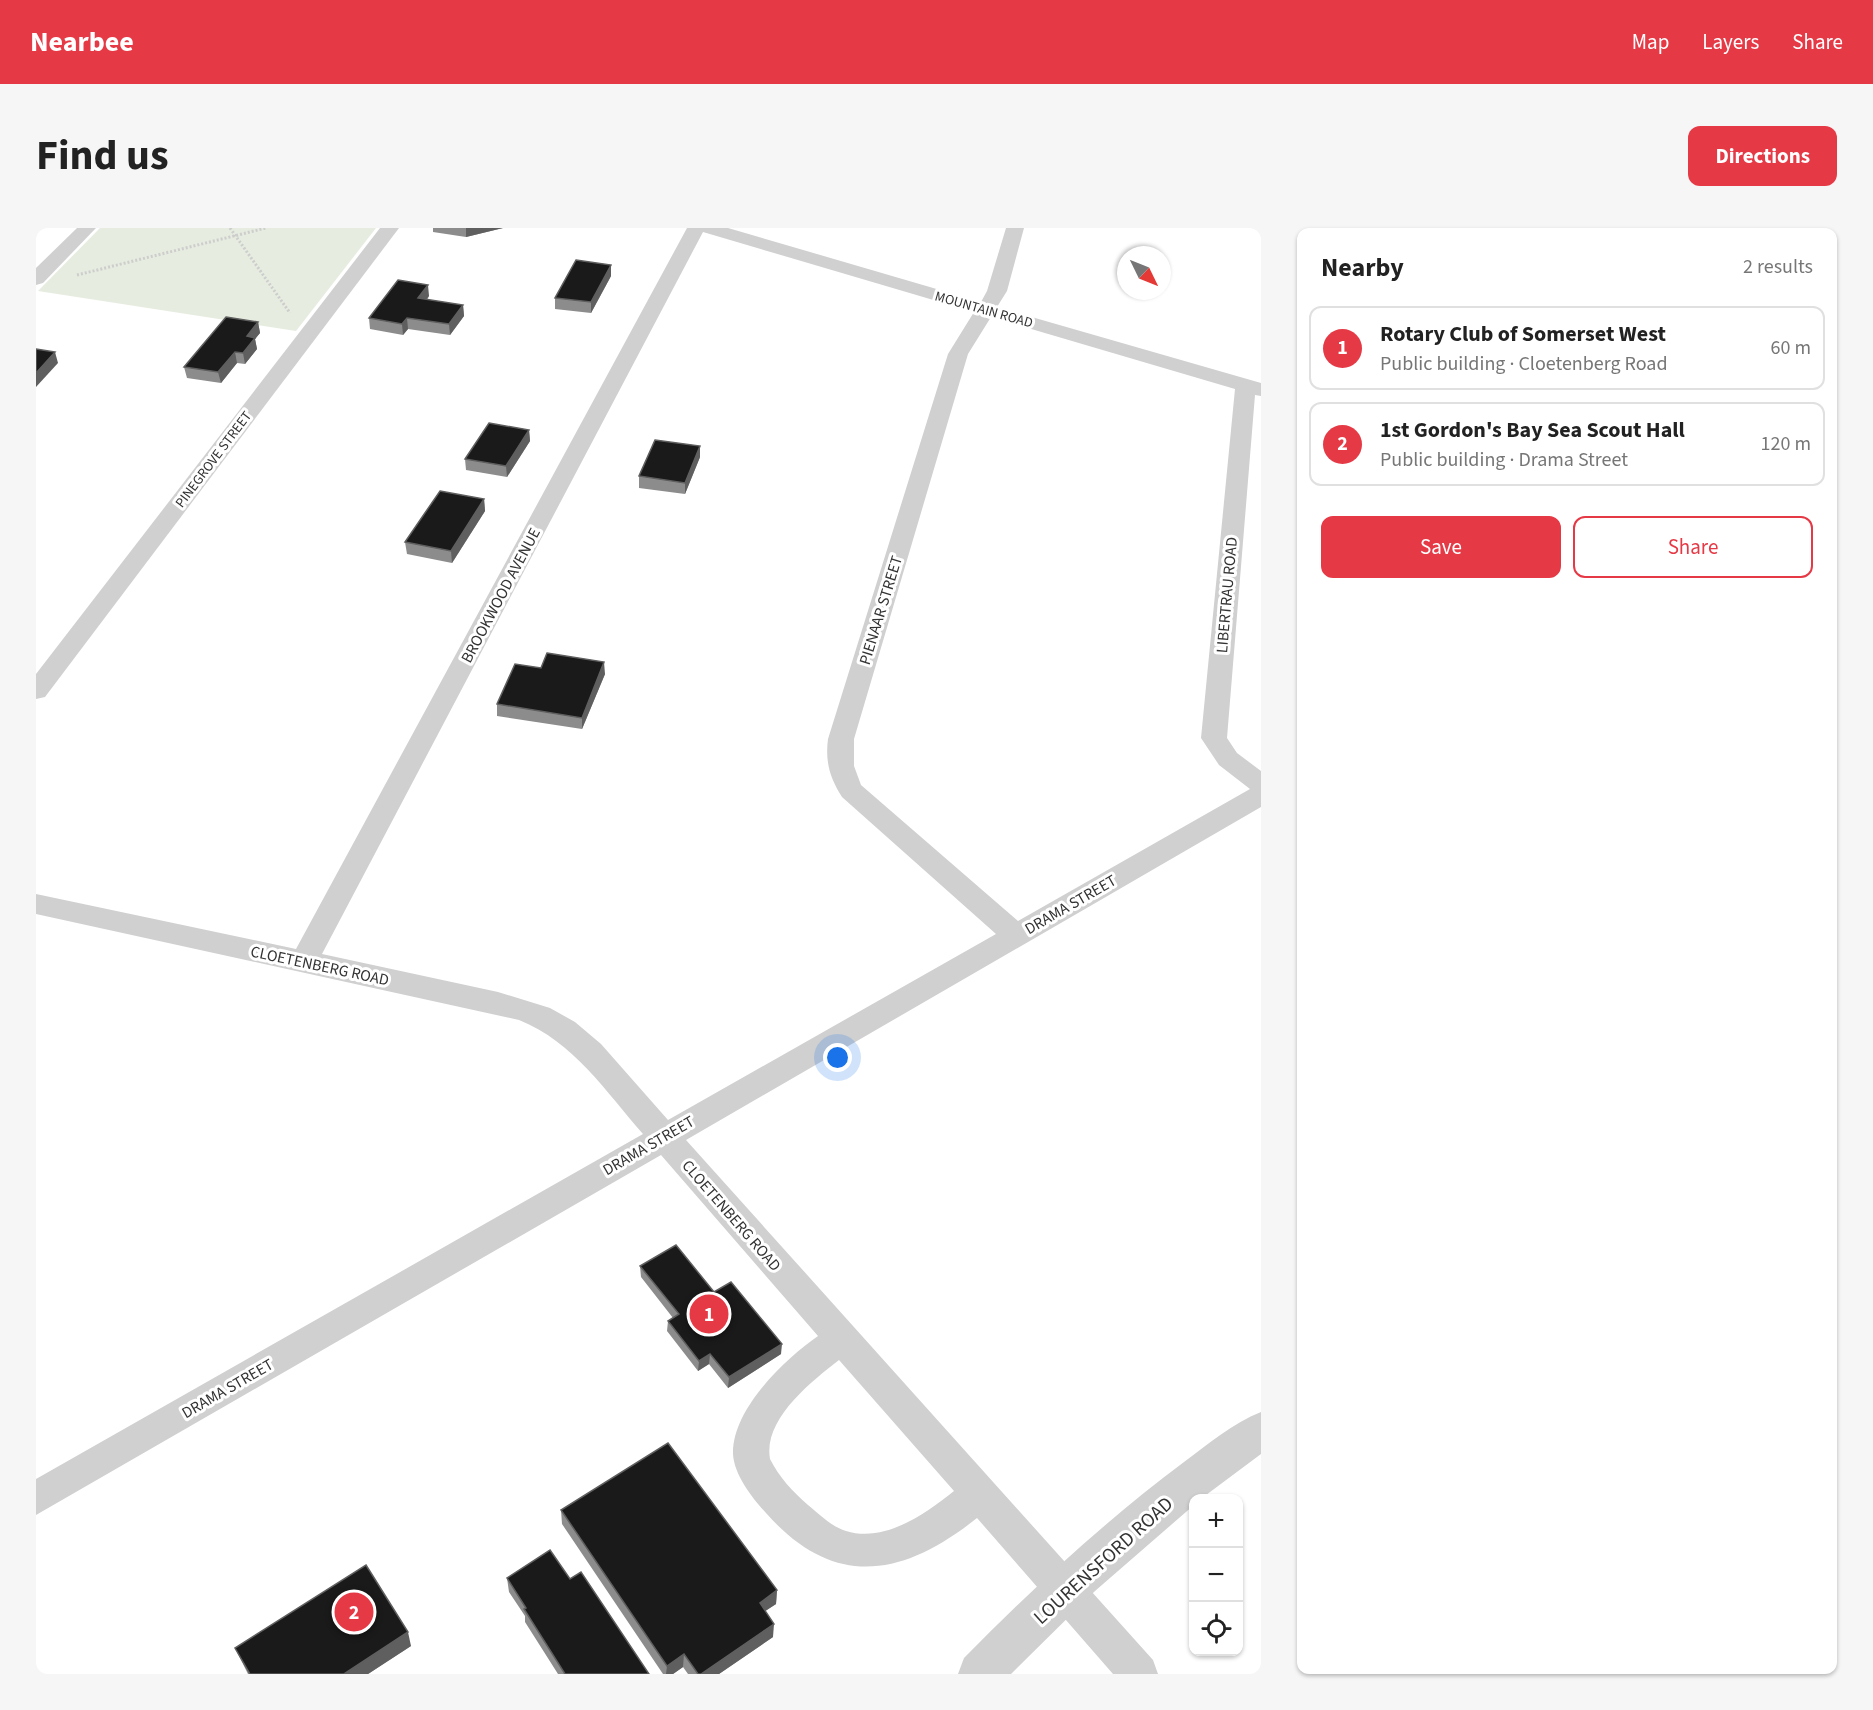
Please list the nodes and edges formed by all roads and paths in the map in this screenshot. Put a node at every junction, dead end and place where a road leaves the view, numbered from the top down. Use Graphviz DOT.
graph roads {
  1 [pos="87,228"];
  2 [pos="230,228"];
  3 [pos="266,228"];
  4 [pos="390,228"];
  5 [pos="696,228"];
  6 [pos="708,228"];
  7 [pos="772,228"];
  8 [pos="1015,228"];
  9 [pos="236,235"];
  10 [pos="753,241"];
  11 [pos="69,278"];
  12 [pos="36,279"];
  13 [pos="986,310"];
  14 [pos="316,325"];
  15 [pos="1253,388"];
  16 [pos="36,691"];
  17 [pos="1259,797"];
  18 [pos="36,904"];
  19 [pos="1015,935"];
  20 [pos="304,961"];
  21 [pos="663,1136"];
  22 [pos="842,1339"];
  23 [pos="1261,1431"];
  24 [pos="979,1493"];
  25 [pos="36,1498"];
  26 [pos="1065,1591"];
  27 [pos="980,1674"];
  28 [pos="1139,1674"];
  1 -- 12 [label="street"];
  2 -- 9 [label="path"];
  3 -- 9 [label="path"];
  4 -- 14 [label="street, PINEGROVE STREET"];
  5 -- 20 [label="street, BROOKWOOD AVENUE"];
  6 -- 10 [label="street, MOUNTAIN ROAD"];
  7 -- 10 [label="street"];
  8 -- 13 [label="street, PIENAAR STREET"];
  9 -- 11 [label="path"];
  9 -- 14 [label="path"];
  10 -- 13 [label="street, MOUNTAIN ROAD"];
  13 -- 15 [label="street, MOUNTAIN ROAD"];
  13 -- 19 [label="street, PIENAAR STREET"];
  14 -- 16 [label="street, PINEGROVE STREET"];
  15 -- 17 [label="street, LIBERTRAU ROAD"];
  17 -- 19 [label="street, DRAMA STREET"];
  18 -- 20 [label="street, CLOETENBERG ROAD"];
  19 -- 21 [label="street, DRAMA STREET"];
  20 -- 21 [label="street, CLOETENBERG ROAD"];
  21 -- 22 [label="street, CLOETENBERG ROAD"];
  21 -- 25 [label="street, DRAMA STREET"];
  22 -- 24 [label="street, CLOETENBERG ROAD"];
  22 -- 24 [label="street"];
  23 -- 26 [label="street, LOURENSFORD ROAD"];
  24 -- 26 [label="street, CLOETENBERG ROAD"];
  26 -- 27 [label="street, LOURENSFORD ROAD"];
  26 -- 28 [label="street, CLOETENBERG ROAD"];
}
